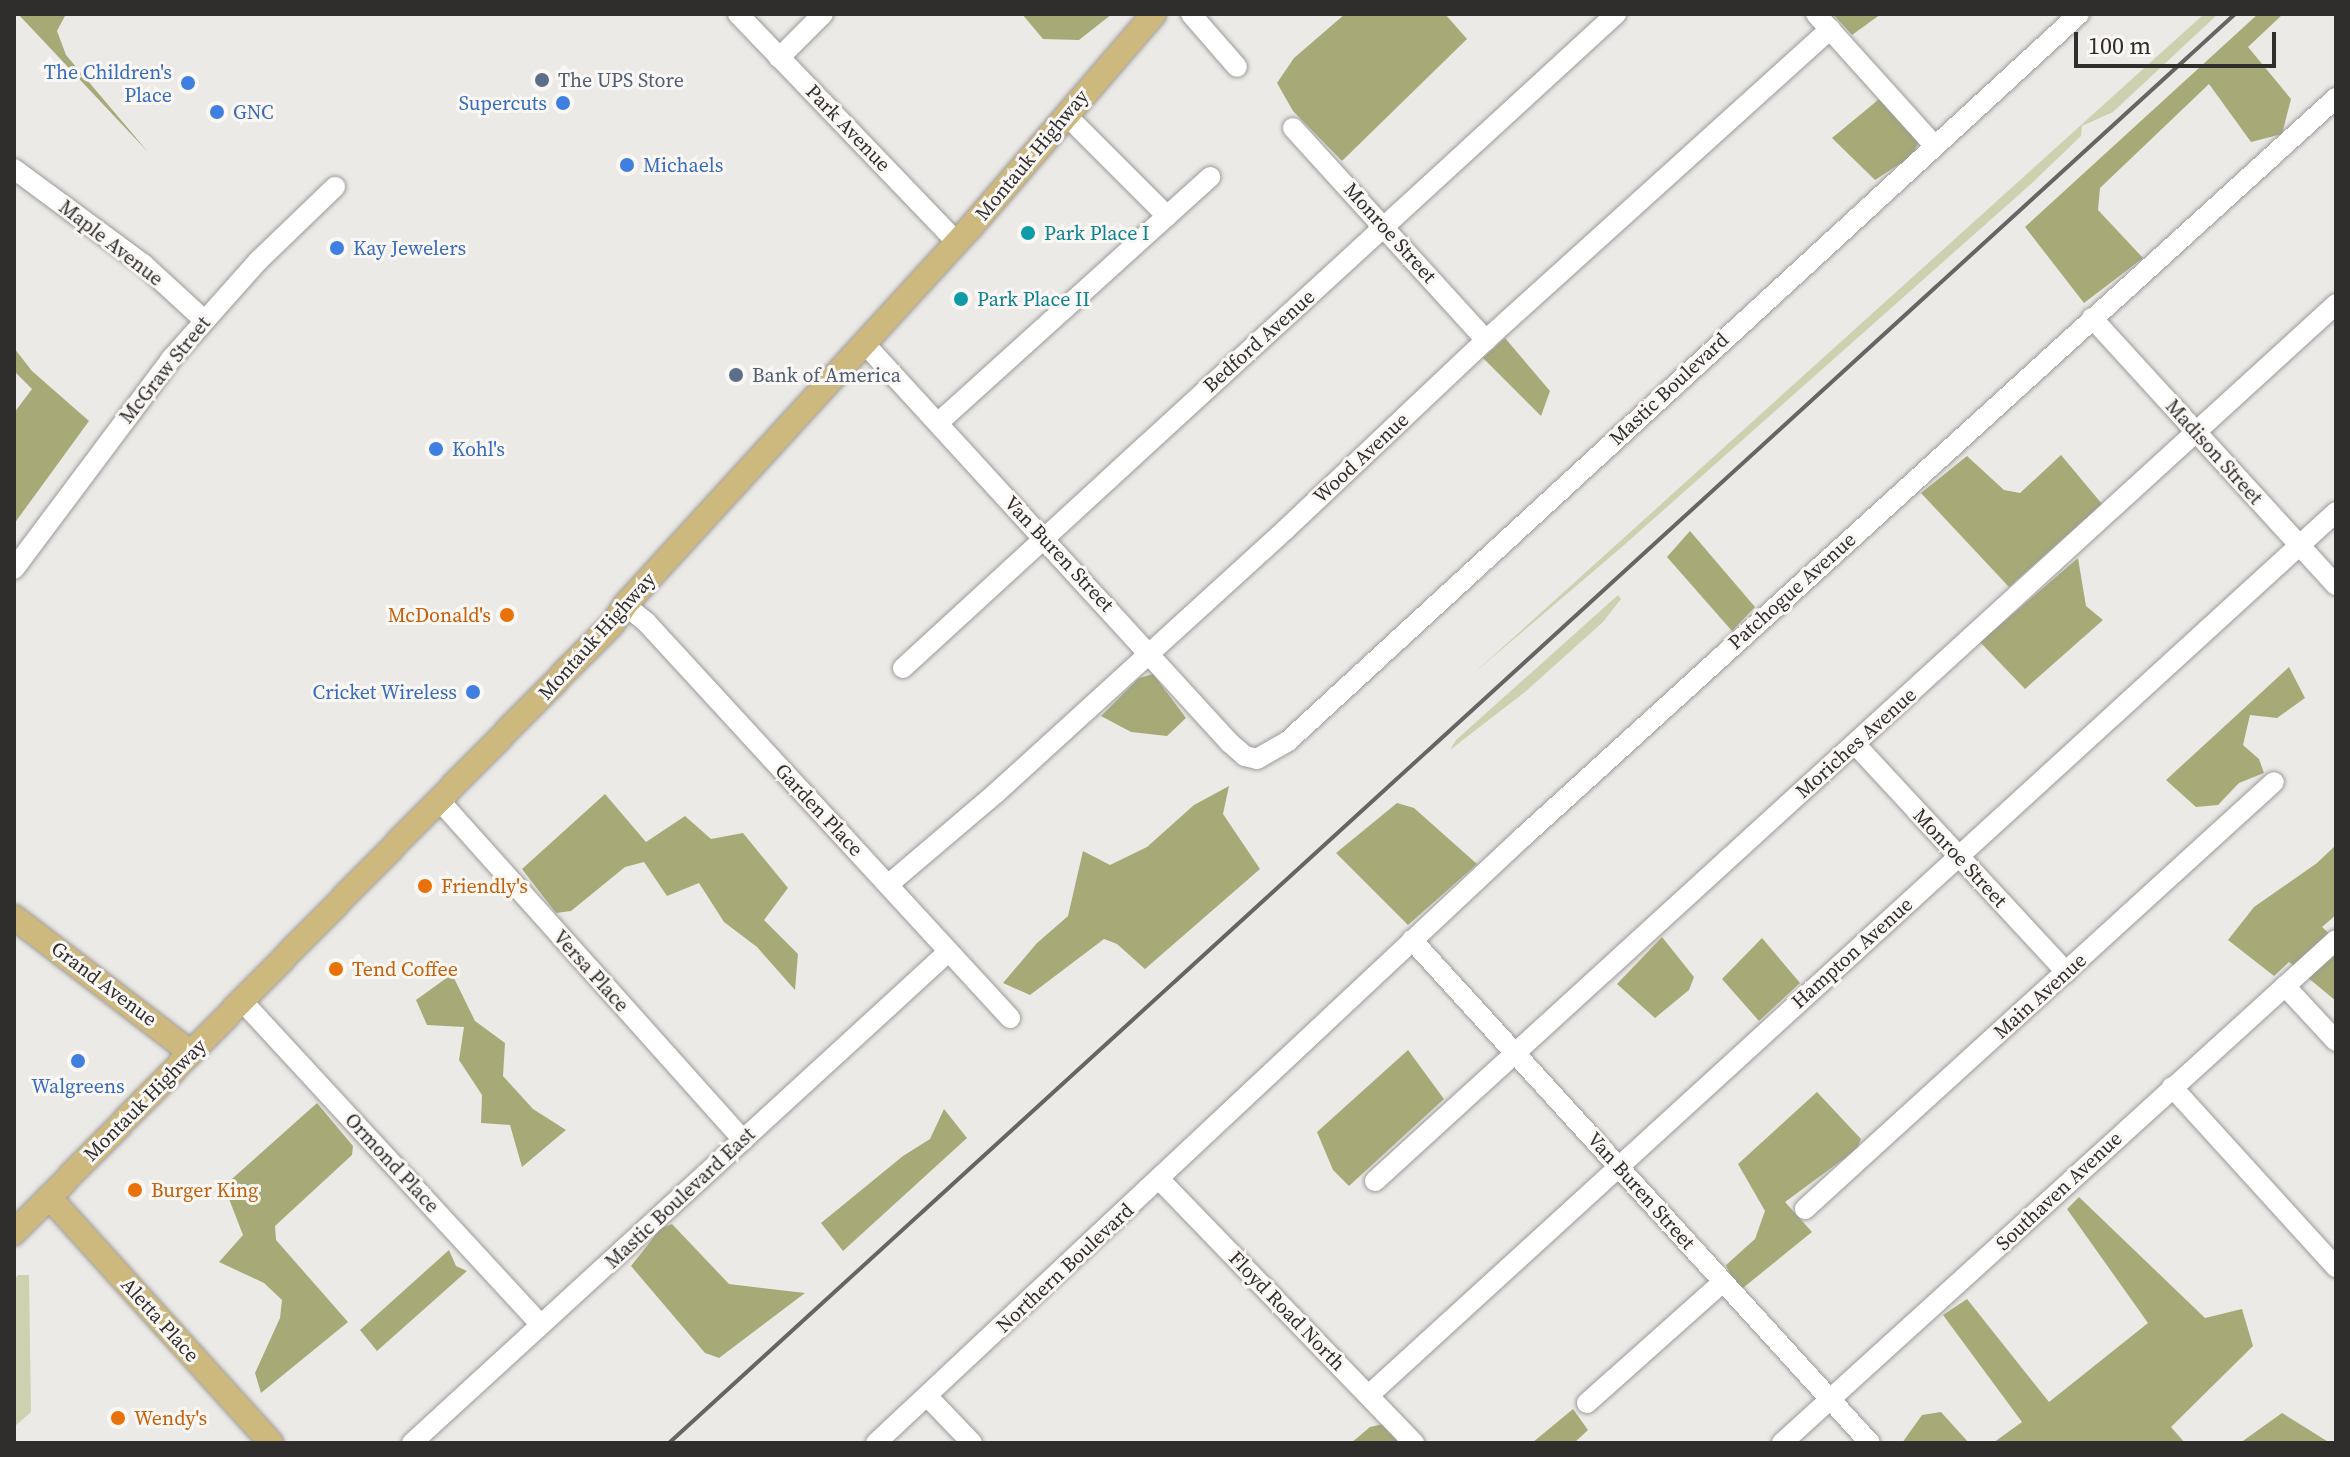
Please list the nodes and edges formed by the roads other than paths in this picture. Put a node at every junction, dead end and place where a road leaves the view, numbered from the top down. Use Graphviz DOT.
graph roads {
  1 [pos="738,14"];
  2 [pos="823,14"];
  3 [pos="1154,14"];
  4 [pos="1191,14"];
  5 [pos="1616,14"];
  6 [pos="2079,14"];
  7 [pos="1823,21"];
  8 [pos="779,58"];
  9 [pos="1237,67"];
  10 [pos="2336,98"];
  11 [pos="1066,115"];
  12 [pos="1293,128"];
  13 [pos="1934,145"];
  14 [pos="14,169"];
  15 [pos="1210,177"];
  16 [pos="335,187"];
  17 [pos="1167,216"];
  18 [pos="1384,226"];
  19 [pos="957,242"];
  20 [pos="2336,304"];
  21 [pos="2092,318"];
  22 [pos="204,320"];
  23 [pos="1486,340"];
  24 [pos="865,344"];
  25 [pos="938,423"];
  26 [pos="2196,431"];
  27 [pos="2336,512"];
  28 [pos="1043,538"];
  29 [pos="2299,545"];
  30 [pos="17,557"];
  31 [pos="2336,585"];
  32 [pos="625,605"];
  33 [pos="1149,652"];
  34 [pos="903,668"];
  35 [pos="1855,744"];
  36 [pos="1257,759"];
  37 [pos="2274,782"];
  38 [pos="440,801"];
  39 [pos="1958,856"];
  40 [pos="889,884"];
  41 [pos="14,917"];
  42 [pos="1412,940"];
  43 [pos="2336,940"];
  44 [pos="948,952"];
  45 [pos="2066,972"];
  46 [pos="2285,986"];
  47 [pos="243,1002"];
  48 [pos="1010,1018"];
  49 [pos="2336,1041"];
  50 [pos="191,1053"];
  51 [pos="1515,1053"];
  52 [pos="2172,1087"];
  53 [pos="1253,1090"];
  54 [pos="743,1140"];
  55 [pos="1619,1165"];
  56 [pos="1160,1180"];
  57 [pos="1375,1181"];
  58 [pos="49,1197"];
  59 [pos="1805,1209"];
  60 [pos="14,1233"];
  61 [pos="2336,1267"];
  62 [pos="1723,1282"];
  63 [pos="541,1325"];
  64 [pos="1369,1395"];
  65 [pos="927,1396"];
  66 [pos="1830,1399"];
  67 [pos="1587,1403"];
  68 [pos="888,1439"];
  69 [pos="271,1443"];
  70 [pos="412,1443"];
  71 [pos="972,1443"];
  72 [pos="1414,1443"];
  73 [pos="1782,1443"];
  74 [pos="1870,1443"];
  1 -- 8 [label="street, Park Avenue"];
  2 -- 8 [label="street"];
  3 -- 11 [label="main road, Montauk Highway"];
  4 -- 9 [label="street"];
  5 -- 18 [label="street, Bedford Avenue"];
  6 -- 13 [label="street, Mastic Boulevard"];
  7 -- 13 [label="street"];
  7 -- 23 [label="street, Wood Avenue"];
  8 -- 19 [label="street, Park Avenue"];
  10 -- 21 [label="street, Patchogue Avenue"];
  11 -- 17 [label="street"];
  11 -- 19 [label="main road, Montauk Highway"];
  12 -- 18 [label="street, Monroe Street"];
  13 -- 36 [label="street, Mastic Boulevard"];
  14 -- 22 [label="street, Maple Avenue"];
  15 -- 17 [label="street"];
  16 -- 22 [label="street, McGraw Street"];
  17 -- 25 [label="street"];
  18 -- 23 [label="street, Monroe Street"];
  18 -- 28 [label="street, Bedford Avenue"];
  19 -- 24 [label="main road, Montauk Highway"];
  20 -- 26 [label="street, Moriches Avenue"];
  21 -- 26 [label="street, Madison Street"];
  21 -- 42 [label="street, Patchogue Avenue"];
  22 -- 30 [label="street, McGraw Street"];
  23 -- 33 [label="street, Wood Avenue"];
  24 -- 25 [label="street, Van Buren Street"];
  24 -- 32 [label="main road, Montauk Highway"];
  25 -- 28 [label="street, Van Buren Street"];
  26 -- 29 [label="street, Madison Street"];
  26 -- 35 [label="street, Moriches Avenue"];
  27 -- 29 [label="street, Hampton Avenue"];
  28 -- 33 [label="street, Van Buren Street"];
  28 -- 34 [label="street, Bedford Avenue"];
  29 -- 31 [label="street, Madison Street"];
  29 -- 39 [label="street, Hampton Avenue"];
  32 -- 38 [label="main road, Montauk Highway"];
  32 -- 40 [label="street, Garden Place"];
  33 -- 36 [label="street, Van Buren Street"];
  33 -- 40 [label="street, Wood Avenue"];
  35 -- 39 [label="street, Monroe Street"];
  35 -- 51 [label="street, Moriches Avenue"];
  37 -- 45 [label="street, Main Avenue"];
  38 -- 47 [label="main road, Montauk Highway"];
  38 -- 54 [label="street, Versa Place"];
  39 -- 45 [label="street, Monroe Street"];
  39 -- 55 [label="street, Hampton Avenue"];
  40 -- 44 [label="street, Garden Place"];
  41 -- 50 [label="main road, Grand Avenue"];
  42 -- 51 [label="street, Van Buren Street"];
  42 -- 53 [label="street, Patchogue Avenue"];
  43 -- 46 [label="street, Southaven Avenue"];
  44 -- 48 [label="street, Garden Place"];
  44 -- 54 [label="street, Mastic Boulevard East"];
  45 -- 59 [label="street, Main Avenue"];
  46 -- 49 [label="street"];
  46 -- 52 [label="street, Southaven Avenue"];
  47 -- 50 [label="main road, Montauk Highway"];
  47 -- 63 [label="street, Ormond Place"];
  50 -- 58 [label="main road, Montauk Highway"];
  51 -- 55 [label="street, Van Buren Street"];
  51 -- 57 [label="street, Moriches Avenue"];
  52 -- 61 [label="street"];
  52 -- 66 [label="street, Southaven Avenue"];
  53 -- 56 [label="street, Northern Boulevard"];
  54 -- 63 [label="street, Mastic Boulevard East"];
  55 -- 62 [label="street, Van Buren Street"];
  55 -- 64 [label="street, Hampton Avenue"];
  56 -- 64 [label="street, Floyd Road North"];
  56 -- 65 [label="street, Northern Boulevard"];
  58 -- 60 [label="main road, Montauk Highway"];
  58 -- 69 [label="main road, Aletta Place"];
  62 -- 66 [label="street, Van Buren Street"];
  62 -- 67 [label="street"];
  63 -- 70 [label="street, Mastic Boulevard East"];
  64 -- 72 [label="street, Floyd Road North"];
  65 -- 68 [label="street, Northern Boulevard"];
  65 -- 71 [label="street"];
  66 -- 73 [label="street, Southaven Avenue"];
  66 -- 74 [label="street, Van Buren Street"];
}
